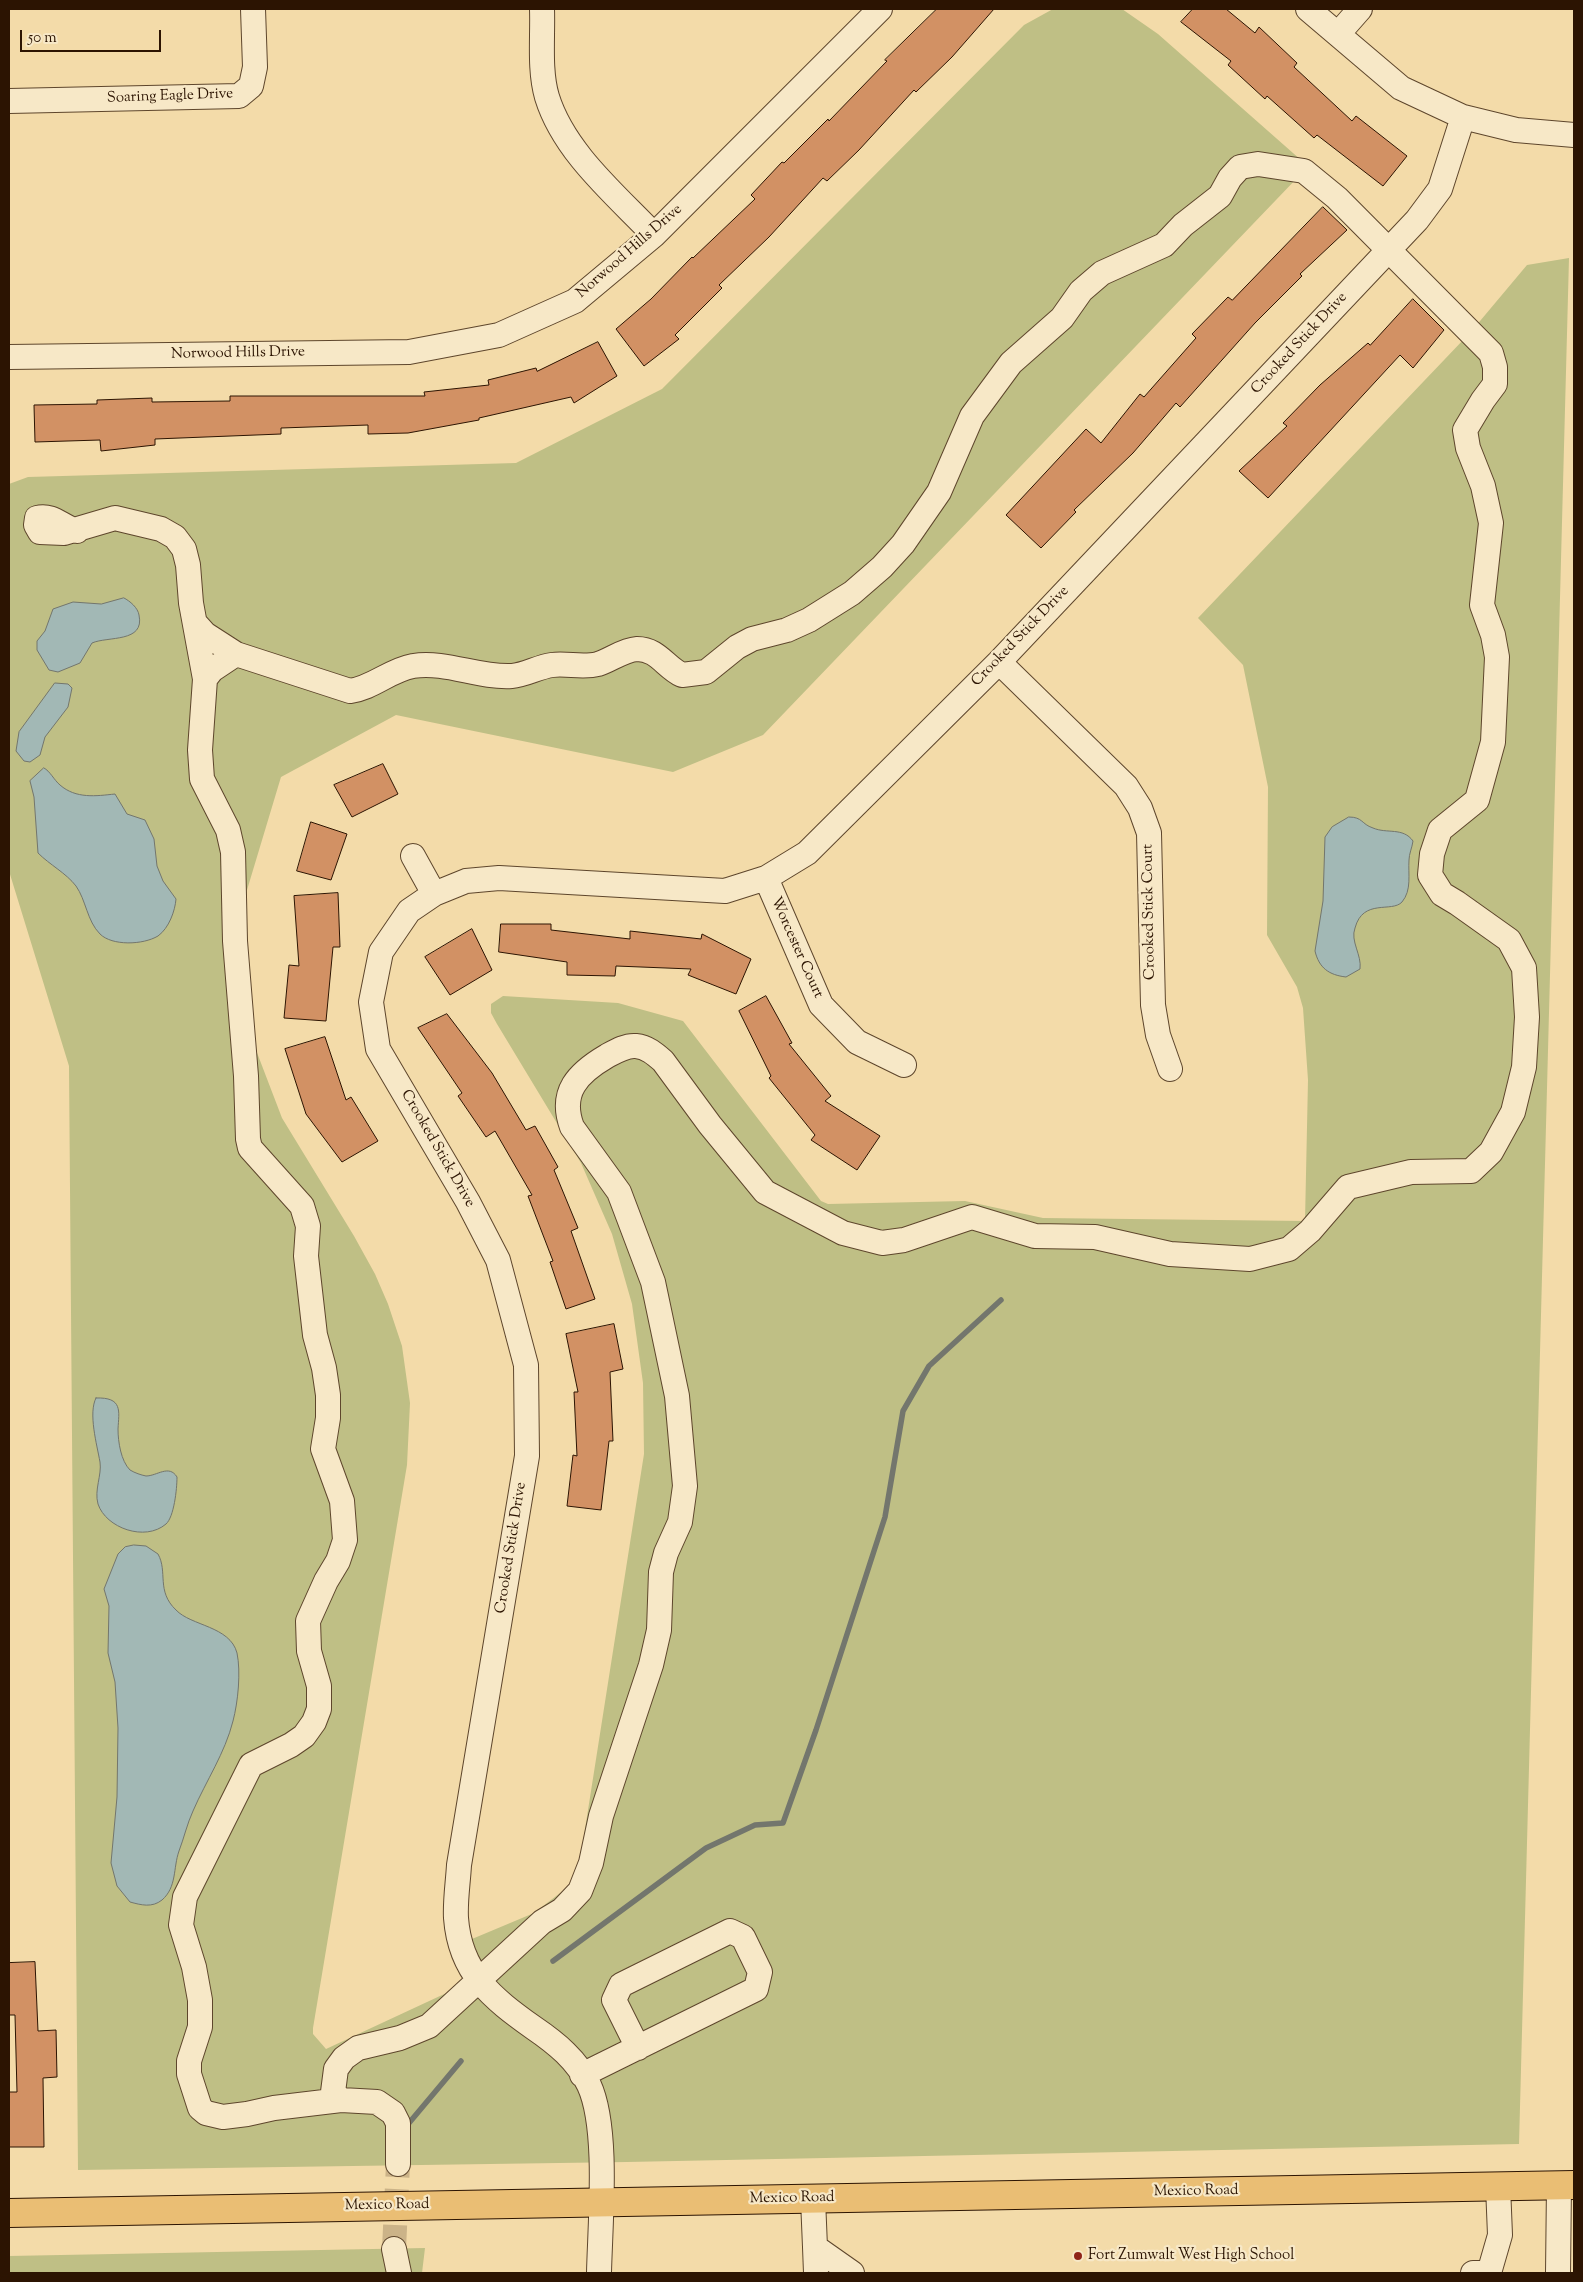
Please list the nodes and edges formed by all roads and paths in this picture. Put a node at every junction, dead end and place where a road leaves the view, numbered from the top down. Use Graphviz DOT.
graph roads {
  1 [pos="252,9"];
  2 [pos="542,9"];
  3 [pos="880,9"];
  4 [pos="1308,9"];
  5 [pos="1360,9"];
  6 [pos="1338,34"];
  7 [pos="9,101"];
  8 [pos="1463,117"];
  9 [pos="1574,135"];
  10 [pos="654,235"];
  11 [pos="1389,249"];
  12 [pos="9,357"];
  13 [pos="76,531"];
  14 [pos="196,624"];
  15 [pos="236,654"];
  16 [pos="999,662"];
  17 [pos="205,679"];
  18 [pos="413,856"];
  19 [pos="766,878"];
  20 [pos="434,894"];
  21 [pos="904,1065"];
  22 [pos="1170,1069"];
  23 [pos="480,1980"];
  24 [pos="638,2048"];
  25 [pos="582,2075"];
  26 [pos="341,2100"];
  27 [pos="398,2164"];
  28 [pos="1566,2185"];
  29 [pos="1498,2186"];
  30 [pos="813,2199"];
  31 [pos="600,2202"];
  32 [pos="9,2213"];
  33 [pos="816,2247"];
  34 [pos="394,2250"];
  35 [pos="1563,2268"];
  36 [pos="399,2273"];
  37 [pos="599,2273"];
  38 [pos="816,2273"];
  39 [pos="852,2273"];
  40 [pos="1473,2273"];
  1 -- 7 [label="street, Soaring Eagle Drive"];
  2 -- 10 [label="street"];
  3 -- 10 [label="street, Norwood Hills Drive"];
  4 -- 6 [label="street"];
  5 -- 6 [label="street"];
  6 -- 8 [label="street"];
  8 -- 9 [label="street"];
  8 -- 11 [label="street, Crooked Stick Drive"];
  10 -- 12 [label="street, Norwood Hills Drive"];
  11 -- 15 [label="street"];
  11 -- 16 [label="street, Crooked Stick Drive"];
  11 -- 23 [label="street"];
  13 -- 14 [label="street"];
  14 -- 15 [label="street"];
  14 -- 17 [label="street"];
  15 -- 17 [label="street"];
  16 -- 19 [label="street, Crooked Stick Drive"];
  16 -- 22 [label="street, Crooked Stick Court"];
  17 -- 26 [label="street"];
  18 -- 20 [label="street"];
  19 -- 20 [label="street, Crooked Stick Drive"];
  19 -- 21 [label="street, Worcester Court"];
  20 -- 23 [label="street, Crooked Stick Drive"];
  23 -- 25 [label="street, Crooked Stick Drive"];
  23 -- 26 [label="street"];
  24 -- 24 [label="street"];
  24 -- 25 [label="street"];
  25 -- 31 [label="street, Crooked Stick Drive"];
  26 -- 27 [label="street"];
  28 -- 29 [label="main road, Mexico Road"];
  28 -- 35 [label="street"];
  29 -- 30 [label="main road, Mexico Road"];
  29 -- 40 [label="street"];
  30 -- 31 [label="main road, Mexico Road"];
  30 -- 33 [label="street"];
  31 -- 32 [label="main road, Mexico Road"];
  31 -- 37 [label="street, Crooked Stick Drive"];
  33 -- 38 [label="street"];
  33 -- 39 [label="street"];
  34 -- 36 [label="street"];
}
